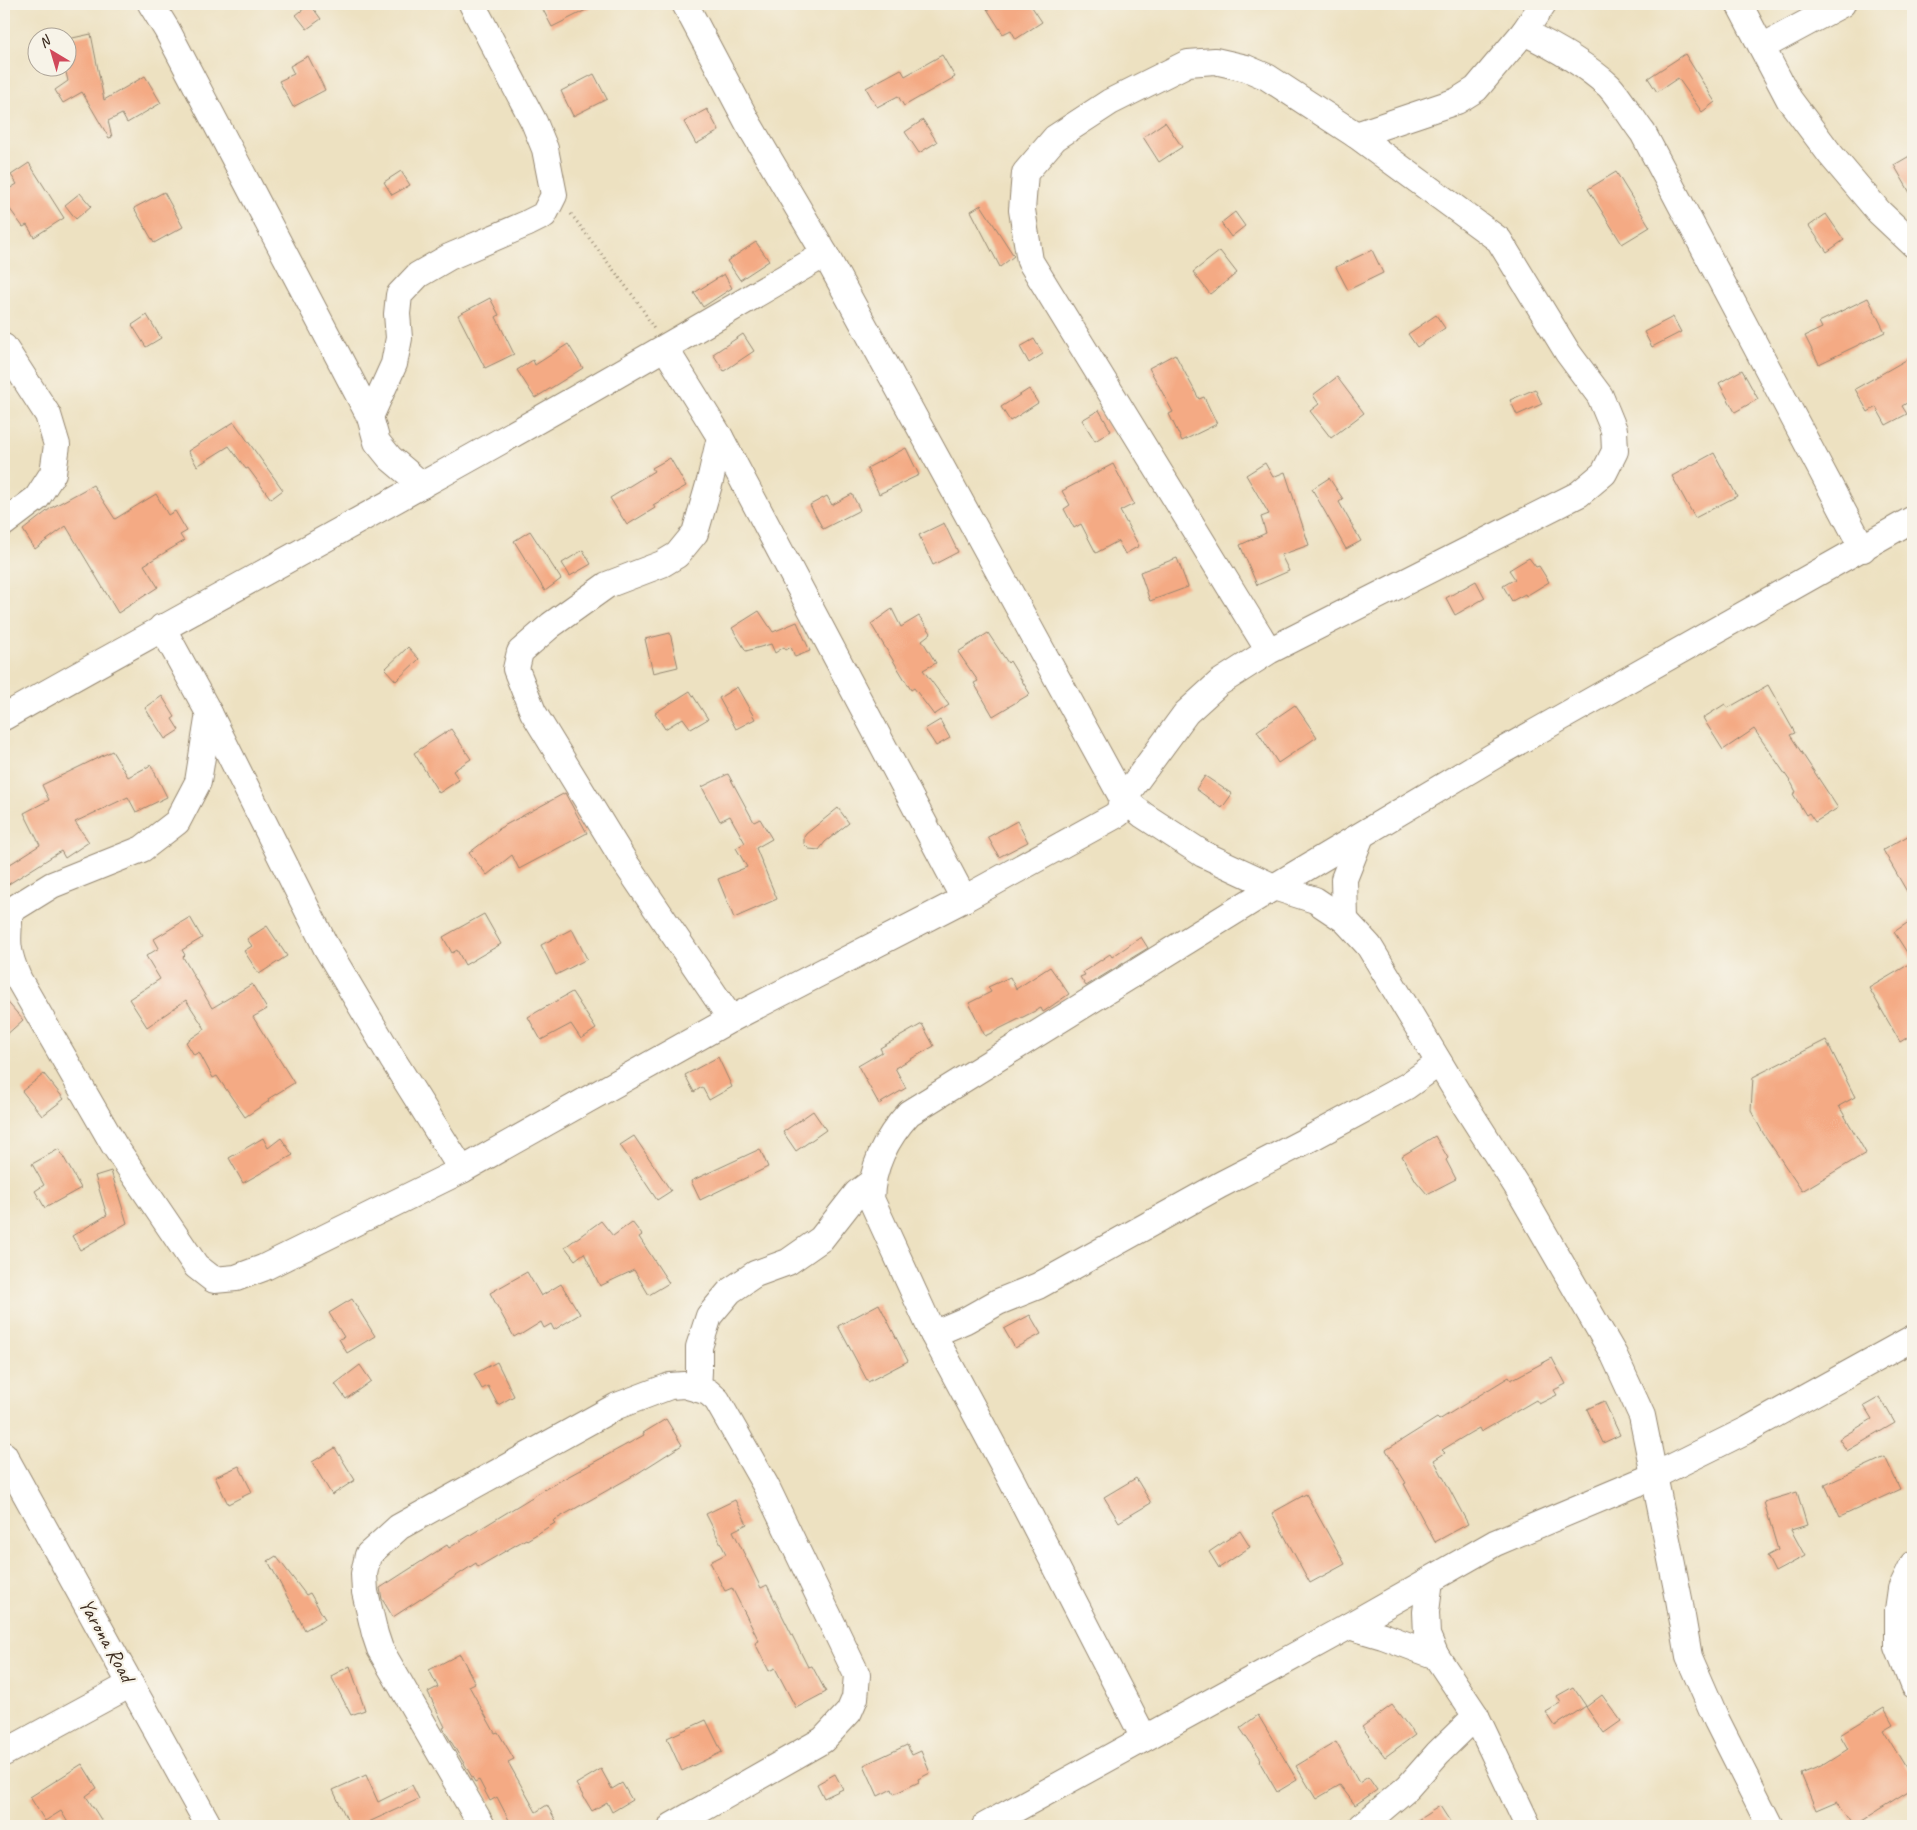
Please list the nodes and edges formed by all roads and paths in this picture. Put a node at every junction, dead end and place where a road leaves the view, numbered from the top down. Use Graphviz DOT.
graph roads {
  1 [pos="151,4"];
  2 [pos="472,4"];
  3 [pos="685,4"];
  4 [pos="1543,4"];
  5 [pos="1739,4"];
  6 [pos="1842,4"];
  7 [pos="1524,32"];
  8 [pos="1762,47"];
  9 [pos="1356,135"];
  10 [pos="554,195"];
  11 [pos="1913,244"];
  12 [pos="825,254"];
  13 [pos="4,347"];
  14 [pos="665,348"];
  15 [pos="370,417"];
  16 [pos="720,437"];
  17 [pos="422,485"];
  18 [pos="1913,519"];
  19 [pos="4,524"];
  20 [pos="1863,549"];
  21 [pos="162,627"];
  22 [pos="1269,652"];
  23 [pos="209,713"];
  24 [pos="4,716"];
  25 [pos="1123,799"];
  26 [pos="1360,836"];
  27 [pos="1274,887"];
  28 [pos="964,899"];
  29 [pos="1345,920"];
  30 [pos="732,1019"];
  31 [pos="1440,1062"];
  32 [pos="462,1170"];
  33 [pos="872,1182"];
  34 [pos="933,1334"];
  35 [pos="1913,1338"];
  36 [pos="698,1389"];
  37 [pos="4,1455"];
  38 [pos="1654,1476"];
  39 [pos="1913,1564"];
  40 [pos="1430,1580"];
  41 [pos="1349,1626"];
  42 [pos="1436,1656"];
  43 [pos="131,1684"];
  44 [pos="1913,1685"];
  45 [pos="1476,1716"];
  46 [pos="1144,1738"];
  47 [pos="4,1753"];
  48 [pos="209,1826"];
  49 [pos="482,1826"];
  50 [pos="672,1826"];
  51 [pos="985,1826"];
  52 [pos="1362,1826"];
  53 [pos="1528,1826"];
  54 [pos="1770,1826"];
  1 -- 15 [label="street"];
  2 -- 10 [label="street"];
  3 -- 12 [label="street"];
  4 -- 7 [label="street"];
  5 -- 8 [label="street"];
  6 -- 8 [label="street"];
  7 -- 9 [label="street"];
  7 -- 20 [label="street"];
  8 -- 11 [label="street"];
  9 -- 22 [label="street"];
  9 -- 22 [label="street"];
  10 -- 14 [label="path"];
  10 -- 15 [label="street"];
  12 -- 14 [label="street"];
  12 -- 25 [label="street"];
  13 -- 19 [label="street"];
  14 -- 16 [label="street"];
  14 -- 17 [label="street"];
  15 -- 17 [label="street"];
  16 -- 28 [label="street"];
  16 -- 30 [label="street"];
  17 -- 21 [label="street"];
  18 -- 20 [label="street"];
  20 -- 26 [label="street"];
  21 -- 23 [label="street"];
  21 -- 24 [label="street"];
  22 -- 25 [label="street"];
  23 -- 32 [label="street"];
  23 -- 32 [label="street"];
  25 -- 27 [label="street"];
  25 -- 28 [label="street"];
  26 -- 27 [label="street"];
  26 -- 29 [label="street"];
  27 -- 29 [label="street"];
  27 -- 33 [label="street"];
  28 -- 30 [label="street"];
  29 -- 31 [label="street"];
  30 -- 32 [label="street"];
  31 -- 34 [label="street"];
  31 -- 38 [label="street"];
  33 -- 34 [label="street"];
  33 -- 36 [label="street"];
  34 -- 46 [label="street"];
  35 -- 38 [label="street"];
  36 -- 49 [label="street"];
  36 -- 50 [label="street"];
  37 -- 43 [label="street, Yarona Road"];
  38 -- 40 [label="street"];
  38 -- 54 [label="street"];
  39 -- 44 [label="street"];
  40 -- 41 [label="street"];
  40 -- 42 [label="street"];
  41 -- 42 [label="street"];
  41 -- 46 [label="street"];
  42 -- 45 [label="street"];
  43 -- 47 [label="street"];
  43 -- 48 [label="street, Yarona Road"];
  45 -- 52 [label="street"];
  45 -- 53 [label="street"];
  46 -- 51 [label="street"];
}
